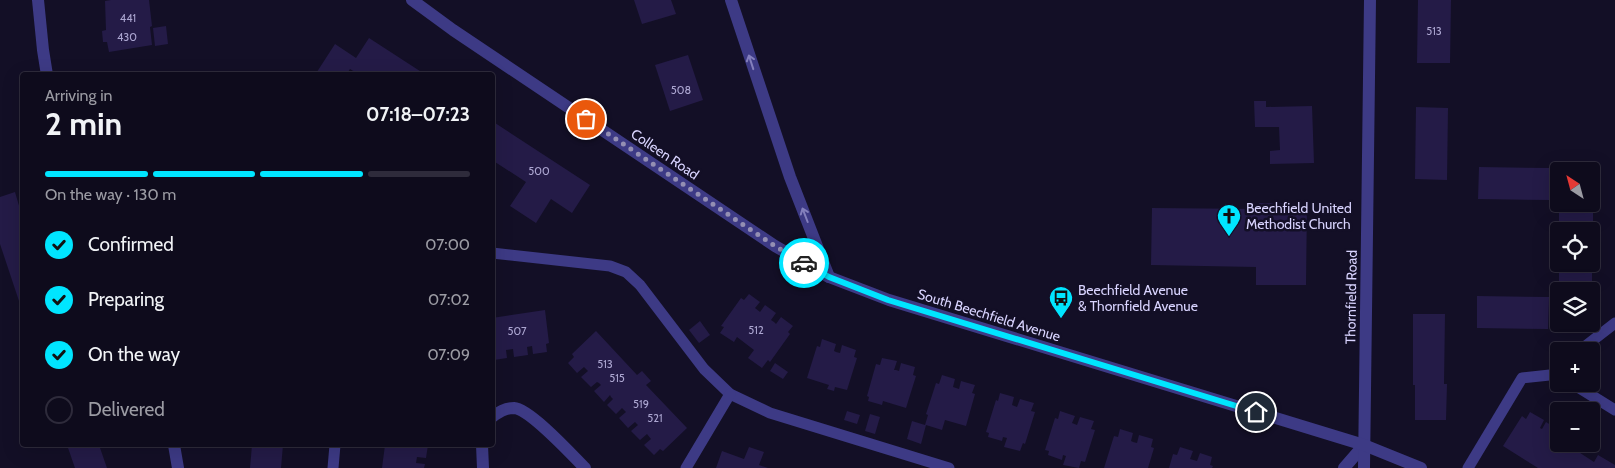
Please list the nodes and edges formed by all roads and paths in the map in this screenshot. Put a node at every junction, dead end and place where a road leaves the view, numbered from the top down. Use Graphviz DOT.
graph roads {
  1 [pos="38,0"];
  2 [pos="412,0"];
  3 [pos="731,0"];
  4 [pos="1370,0"];
  5 [pos="47,72"];
  6 [pos="495,253"];
  7 [pos="829,277"];
  8 [pos="1615,323"];
  9 [pos="1591,342"];
  10 [pos="1550,374"];
  11 [pos="1587,392"];
  12 [pos="730,394"];
  13 [pos="1615,410"];
  14 [pos="495,415"];
  15 [pos="1364,445"];
  16 [pos="174,447"];
  17 [pos="335,447"];
  18 [pos="482,447"];
  19 [pos="178,468"];
  20 [pos="333,468"];
  21 [pos="483,468"];
  22 [pos="585,468"];
  23 [pos="686,468"];
  24 [pos="949,468"];
  25 [pos="1344,468"];
  26 [pos="1364,468"];
  27 [pos="1421,468"];
  28 [pos="1468,468"];
  1 -- 5 [label="street"];
  2 -- 7 [label="street, Colleen Road"];
  7 -- 3 [label="street, one-way"];
  4 -- 15 [label="street, Thornfield Road"];
  6 -- 12 [label="lane"];
  7 -- 15 [label="street, South Beechfield Avenue"];
  8 -- 9 [label="lane"];
  10 -- 28 [label="lane"];
  11 -- 13 [label="lane"];
  12 -- 23 [label="lane"];
  12 -- 24 [label="lane"];
  14 -- 22 [label="street"];
  15 -- 25 [label="street"];
  15 -- 26 [label="street, Thornfield Road"];
  15 -- 27 [label="street, South Beechfield Avenue"];
  16 -- 19 [label="street"];
  17 -- 20 [label="lane"];
  18 -- 21 [label="street"];
}
